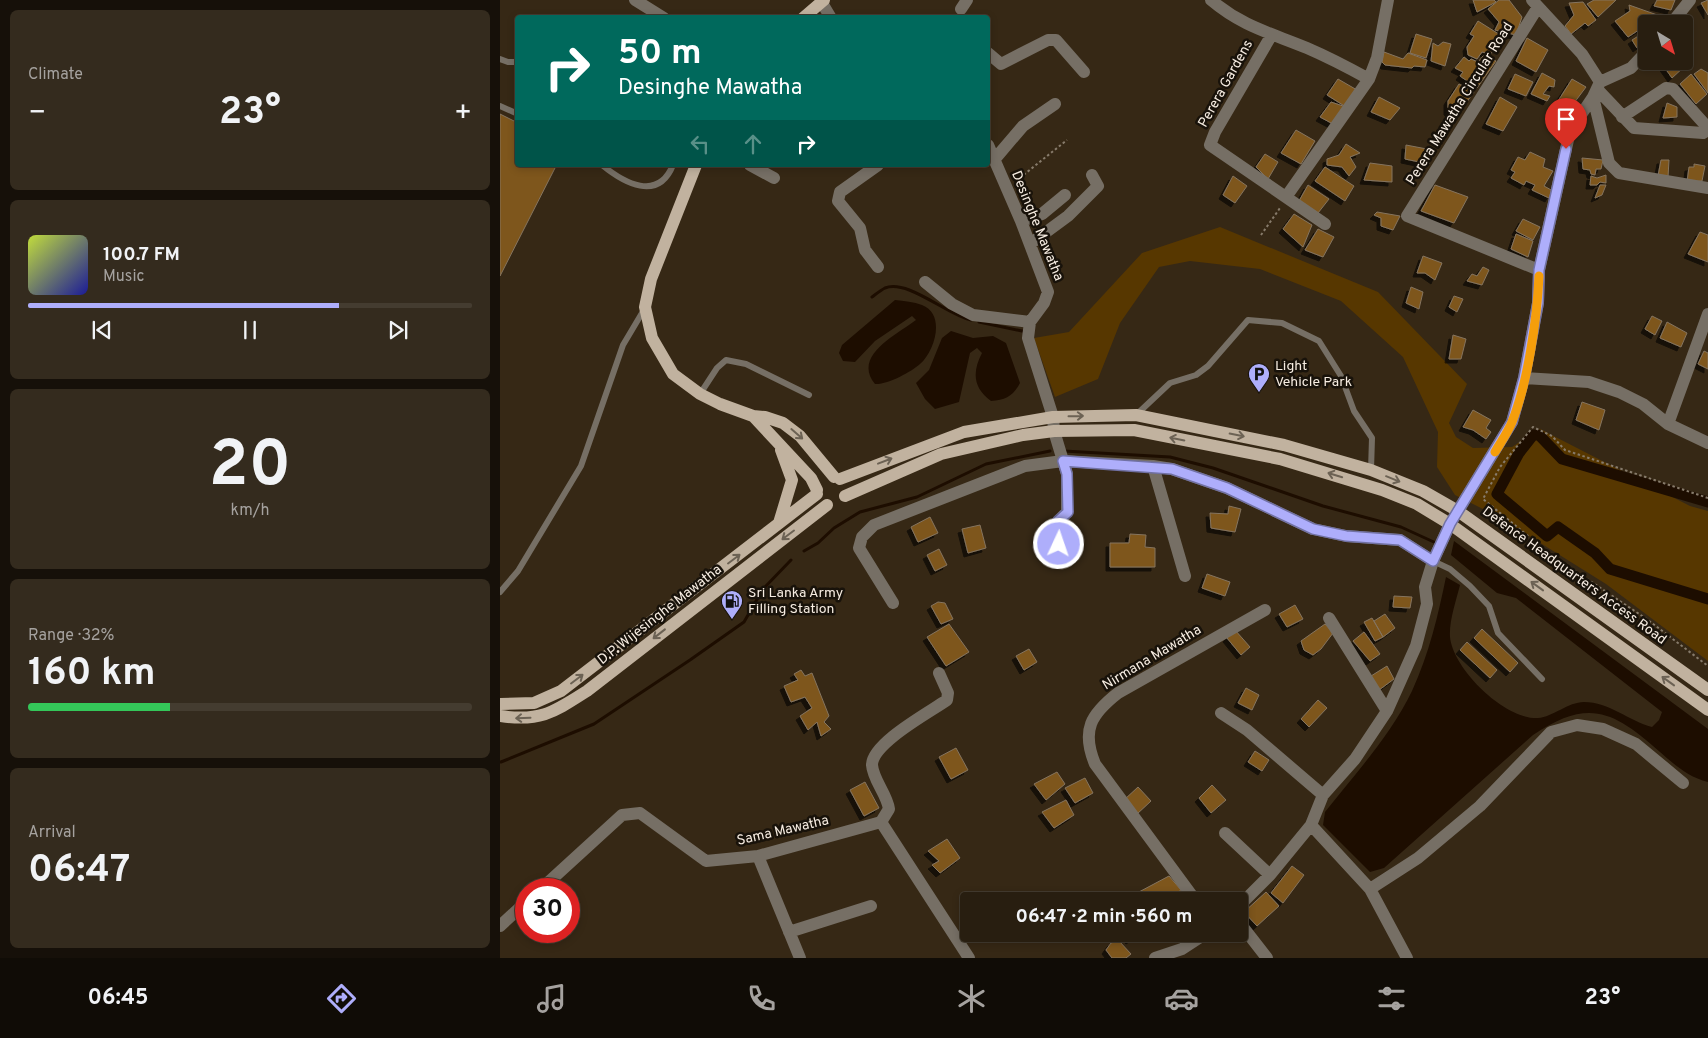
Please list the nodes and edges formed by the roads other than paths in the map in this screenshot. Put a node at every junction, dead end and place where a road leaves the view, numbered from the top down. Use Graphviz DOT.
graph roads {
  1 [pos="635,0"];
  2 [pos="1212,0"];
  3 [pos="1388,0"];
  4 [pos="1690,0"];
  5 [pos="823,1"];
  6 [pos="1535,3"];
  7 [pos="659,15"];
  8 [pos="807,15"];
  9 [pos="830,15"];
  10 [pos="1678,15"];
  11 [pos="1271,36"];
  12 [pos="990,55"];
  13 [pos="500,59"];
  14 [pos="1638,61"];
  15 [pos="515,62"];
  16 [pos="1084,72"];
  17 [pos="1369,79"];
  18 [pos="1597,90"];
  19 [pos="1054,104"];
  20 [pos="500,106"];
  21 [pos="515,113"];
  22 [pos="1622,117"];
  23 [pos="1708,129"];
  24 [pos="990,150"];
  25 [pos="994,160"];
  26 [pos="604,167"];
  27 [pos="672,167"];
  28 [pos="695,167"];
  29 [pos="754,167"];
  30 [pos="875,167"];
  31 [pos="1092,175"];
  32 [pos="774,178"];
  33 [pos="1708,188"];
  34 [pos="1065,195"];
  35 [pos="1286,197"];
  36 [pos="1021,221"];
  37 [pos="1324,224"];
  38 [pos="1030,244"];
  39 [pos="878,268"];
  40 [pos="1539,270"];
  41 [pos="926,282"];
  42 [pos="646,307"];
  43 [pos="1708,314"];
  44 [pos="1030,322"];
  45 [pos="1524,378"];
  46 [pos="700,394"];
  47 [pos="809,395"];
  48 [pos="1136,415"];
  49 [pos="753,416"];
  50 [pos="1053,417"];
  51 [pos="1668,424"];
  52 [pos="1054,432"];
  53 [pos="1708,443"];
  54 [pos="779,444"];
  55 [pos="1063,461"];
  56 [pos="1153,466"];
  57 [pos="1371,470"];
  58 [pos="837,478"];
  59 [pos="817,492"];
  60 [pos="846,496"];
  61 [pos="826,506"];
  62 [pos="1458,511"];
  63 [pos="1450,524"];
  64 [pos="778,525"];
  65 [pos="1059,544"];
  66 [pos="1433,561"];
  67 [pos="1185,576"];
  68 [pos="500,592"];
  69 [pos="893,602"];
  70 [pos="1265,610"];
  71 [pos="1329,618"];
  72 [pos="939,673"];
  73 [pos="1542,679"];
  74 [pos="1708,690"];
  75 [pos="500,704"];
  76 [pos="1708,710"];
  77 [pos="1388,711"];
  78 [pos="1221,713"];
  79 [pos="500,716"];
  80 [pos="1683,783"];
  81 [pos="1323,795"];
  82 [pos="881,822"];
  83 [pos="1311,825"];
  84 [pos="1225,833"];
  85 [pos="758,856"];
  86 [pos="1270,875"];
  87 [pos="553,878"];
  88 [pos="1370,889"];
  89 [pos="1189,892"];
  90 [pos="1248,897"];
  91 [pos="871,906"];
  92 [pos="515,912"];
  93 [pos="500,926"];
  94 [pos="789,932"];
  95 [pos="1248,934"];
  96 [pos="1193,942"];
  97 [pos="800,958"];
  98 [pos="969,958"];
  99 [pos="1155,958"];
  100 [pos="1266,958"];
  101 [pos="1407,958"];
  1 -- 7 [label="street"];
  2 -- 11 [label="street, Perera Gardens"];
  3 -- 17 [label="street"];
  4 -- 10 [label="street"];
  5 -- 8 [label="main road"];
  5 -- 9 [label="street"];
  6 -- 18 [label="street"];
  6 -- 40 [label="street, Perera Mawatha Circular Road"];
  11 -- 17 [label="street, Perera Gardens"];
  11 -- 35 [label="street, Perera Gardens"];
  12 -- 16 [label="street"];
  13 -- 15 [label="lane"];
  14 -- 18 [label="street"];
  17 -- 35 [label="street"];
  18 -- 22 [label="street"];
  18 -- 33 [label="street"];
  18 -- 40 [label="street"];
  19 -- 25 [label="street"];
  20 -- 21 [label="lane"];
  22 -- 23 [label="street"];
  22 -- 23 [label="street"];
  24 -- 25 [label="street, Desinghe Mawatha"];
  25 -- 36 [label="street, Desinghe Mawatha"];
  26 -- 27 [label="lane"];
  28 -- 42 [label="main road"];
  29 -- 32 [label="street"];
  30 -- 39 [label="street"];
  31 -- 38 [label="street"];
  34 -- 36 [label="street"];
  35 -- 37 [label="street, Perera Gardens"];
  36 -- 38 [label="street, Desinghe Mawatha"];
  38 -- 44 [label="street, Desinghe Mawatha"];
  40 -- 45 [label="street"];
  41 -- 44 [label="street"];
  42 -- 46 [label="main road"];
  42 -- 68 [label="lane"];
  43 -- 51 [label="street"];
  44 -- 50 [label="street"];
  45 -- 51 [label="street"];
  45 -- 62 [label="street"];
  46 -- 47 [label="lane"];
  46 -- 49 [label="main road"];
  50 -- 48 [label="main road, Defence Headquarters Access Road, one-way"];
  48 -- 57 [label="main road, Defence Headquarters Access Road, one-way"];
  48 -- 57 [label="lane"];
  49 -- 54 [label="main road"];
  49 -- 58 [label="main road, one-way"];
  50 -- 52 [label="street"];
  58 -- 50 [label="main road, Defence Headquarters Access Road, one-way"];
  51 -- 53 [label="street"];
  52 -- 55 [label="street"];
  52 -- 60 [label="main road"];
  63 -- 52 [label="main road, one-way"];
  54 -- 59 [label="main road"];
  54 -- 64 [label="main road"];
  55 -- 56 [label="street"];
  55 -- 65 [label="street"];
  55 -- 69 [label="street"];
  56 -- 66 [label="street"];
  56 -- 67 [label="street"];
  57 -- 62 [label="main road, Defence Headquarters Access Road, one-way"];
  58 -- 59 [label="main road"];
  58 -- 60 [label="main road"];
  59 -- 61 [label="main road"];
  59 -- 64 [label="main road, D.P. Wijesinghe Mawatha"];
  60 -- 61 [label="main road"];
  61 -- 79 [label="main road, D.P. Wijesinghe Mawatha, one-way"];
  62 -- 63 [label="street"];
  62 -- 74 [label="main road, Defence Headquarters Access Road"];
  63 -- 66 [label="street"];
  76 -- 63 [label="main road, one-way"];
  75 -- 64 [label="main road, D.P. Wijesinghe Mawatha, one-way"];
  66 -- 73 [label="lane"];
  66 -- 77 [label="street"];
  70 -- 89 [label="street, Nirmana Mawatha"];
  71 -- 77 [label="street"];
  72 -- 82 [label="street"];
  77 -- 81 [label="street"];
  78 -- 81 [label="street"];
  80 -- 88 [label="street"];
  81 -- 83 [label="street"];
  82 -- 85 [label="street, Sama Mawatha"];
  82 -- 98 [label="street"];
  83 -- 86 [label="street"];
  83 -- 88 [label="street"];
  84 -- 86 [label="street"];
  85 -- 87 [label="street, Sama Mawatha"];
  85 -- 94 [label="street"];
  86 -- 90 [label="street"];
  88 -- 101 [label="street"];
  91 -- 94 [label="street"];
  92 -- 93 [label="street"];
  94 -- 97 [label="street"];
  95 -- 100 [label="street"];
  96 -- 99 [label="street"];
}
